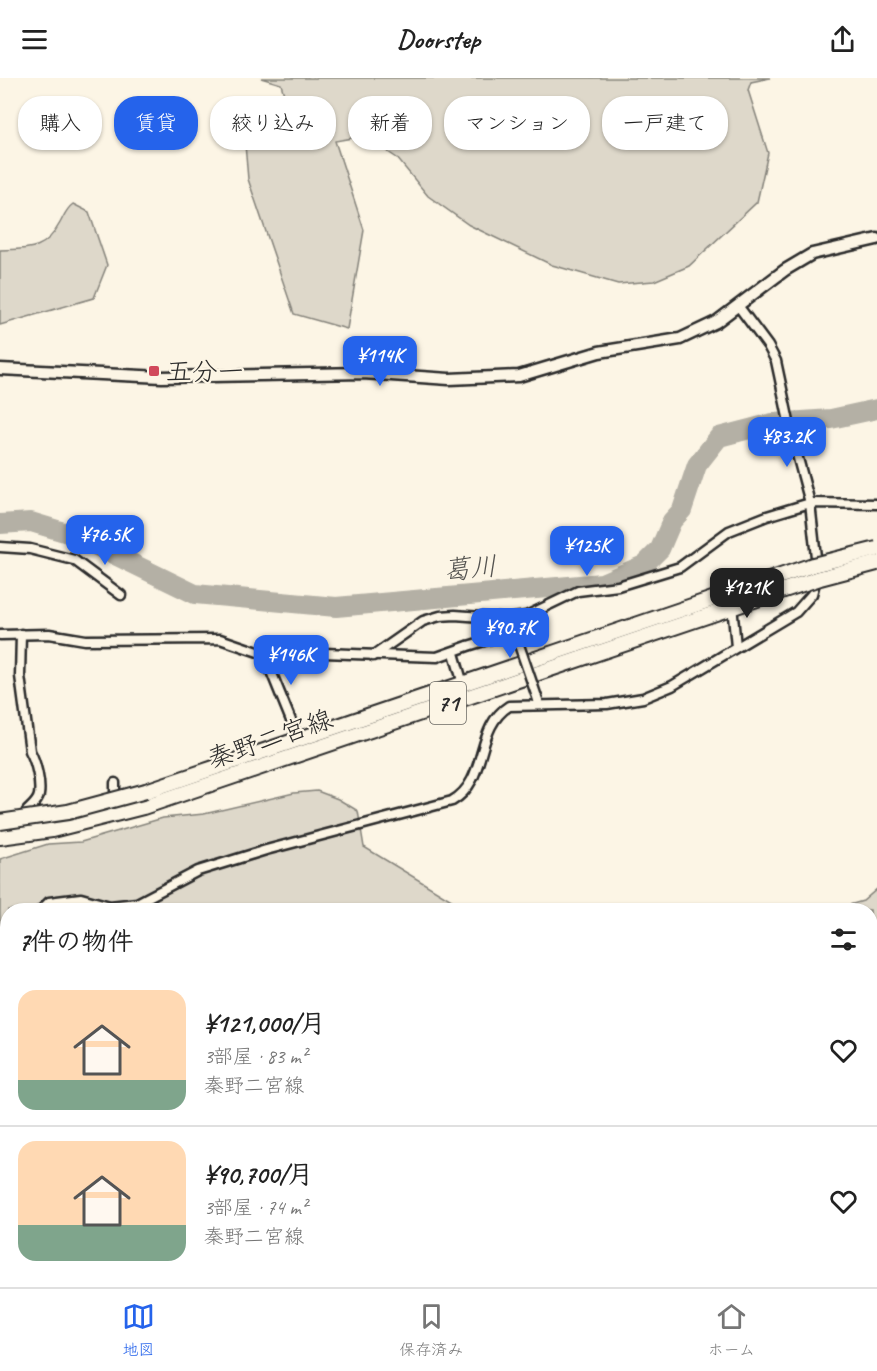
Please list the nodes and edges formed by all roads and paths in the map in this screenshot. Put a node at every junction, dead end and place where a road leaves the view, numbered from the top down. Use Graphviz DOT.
graph roads {
  1 [pos="877,239"];
  2 [pos="739,307"];
  3 [pos="0,369"];
  4 [pos="810,503"];
  5 [pos="877,504"];
  6 [pos="0,547"];
  7 [pos="877,549"];
  8 [pos="877,563"];
  9 [pos="752,593"];
  10 [pos="121,595"];
  11 [pos="732,600"];
  12 [pos="21,634"];
  13 [pos="0,636"];
  14 [pos="736,647"];
  15 [pos="454,652"];
  16 [pos="264,654"];
  17 [pos="373,656"];
  18 [pos="463,684"];
  19 [pos="538,702"];
  20 [pos="294,728"];
  21 [pos="115,783"];
  22 [pos="0,822"];
  23 [pos="0,837"];
  24 [pos="48,903"];
  25 [pos="99,903"];
  26 [pos="137,903"];
  1 -- 2 [label="street"];
  2 -- 3 [label="street"];
  2 -- 4 [label="street"];
  4 -- 5 [label="street"];
  4 -- 14 [label="street"];
  4 -- 17 [label="street"];
  6 -- 10 [label="street"];
  7 -- 9 [label="main road, 71, bridge"];
  8 -- 9 [label="main road, 71, bridge"];
  9 -- 11 [label="main road, 秦野二宮線 / 71"];
  11 -- 14 [label="street"];
  11 -- 18 [label="main road, 秦野二宮線 / 71"];
  11 -- 23 [label="main road, 秦野二宮線 / 71"];
  12 -- 13 [label="street"];
  12 -- 16 [label="street"];
  12 -- 21 [label="street"];
  14 -- 19 [label="street"];
  15 -- 17 [label="street"];
  15 -- 18 [label="street"];
  15 -- 19 [label="street, bridge"];
  16 -- 17 [label="street"];
  16 -- 20 [label="street"];
  18 -- 22 [label="main road, 秦野二宮線 / 71, bridge"];
  19 -- 26 [label="street"];
  24 -- 25 [label="street"];
}
